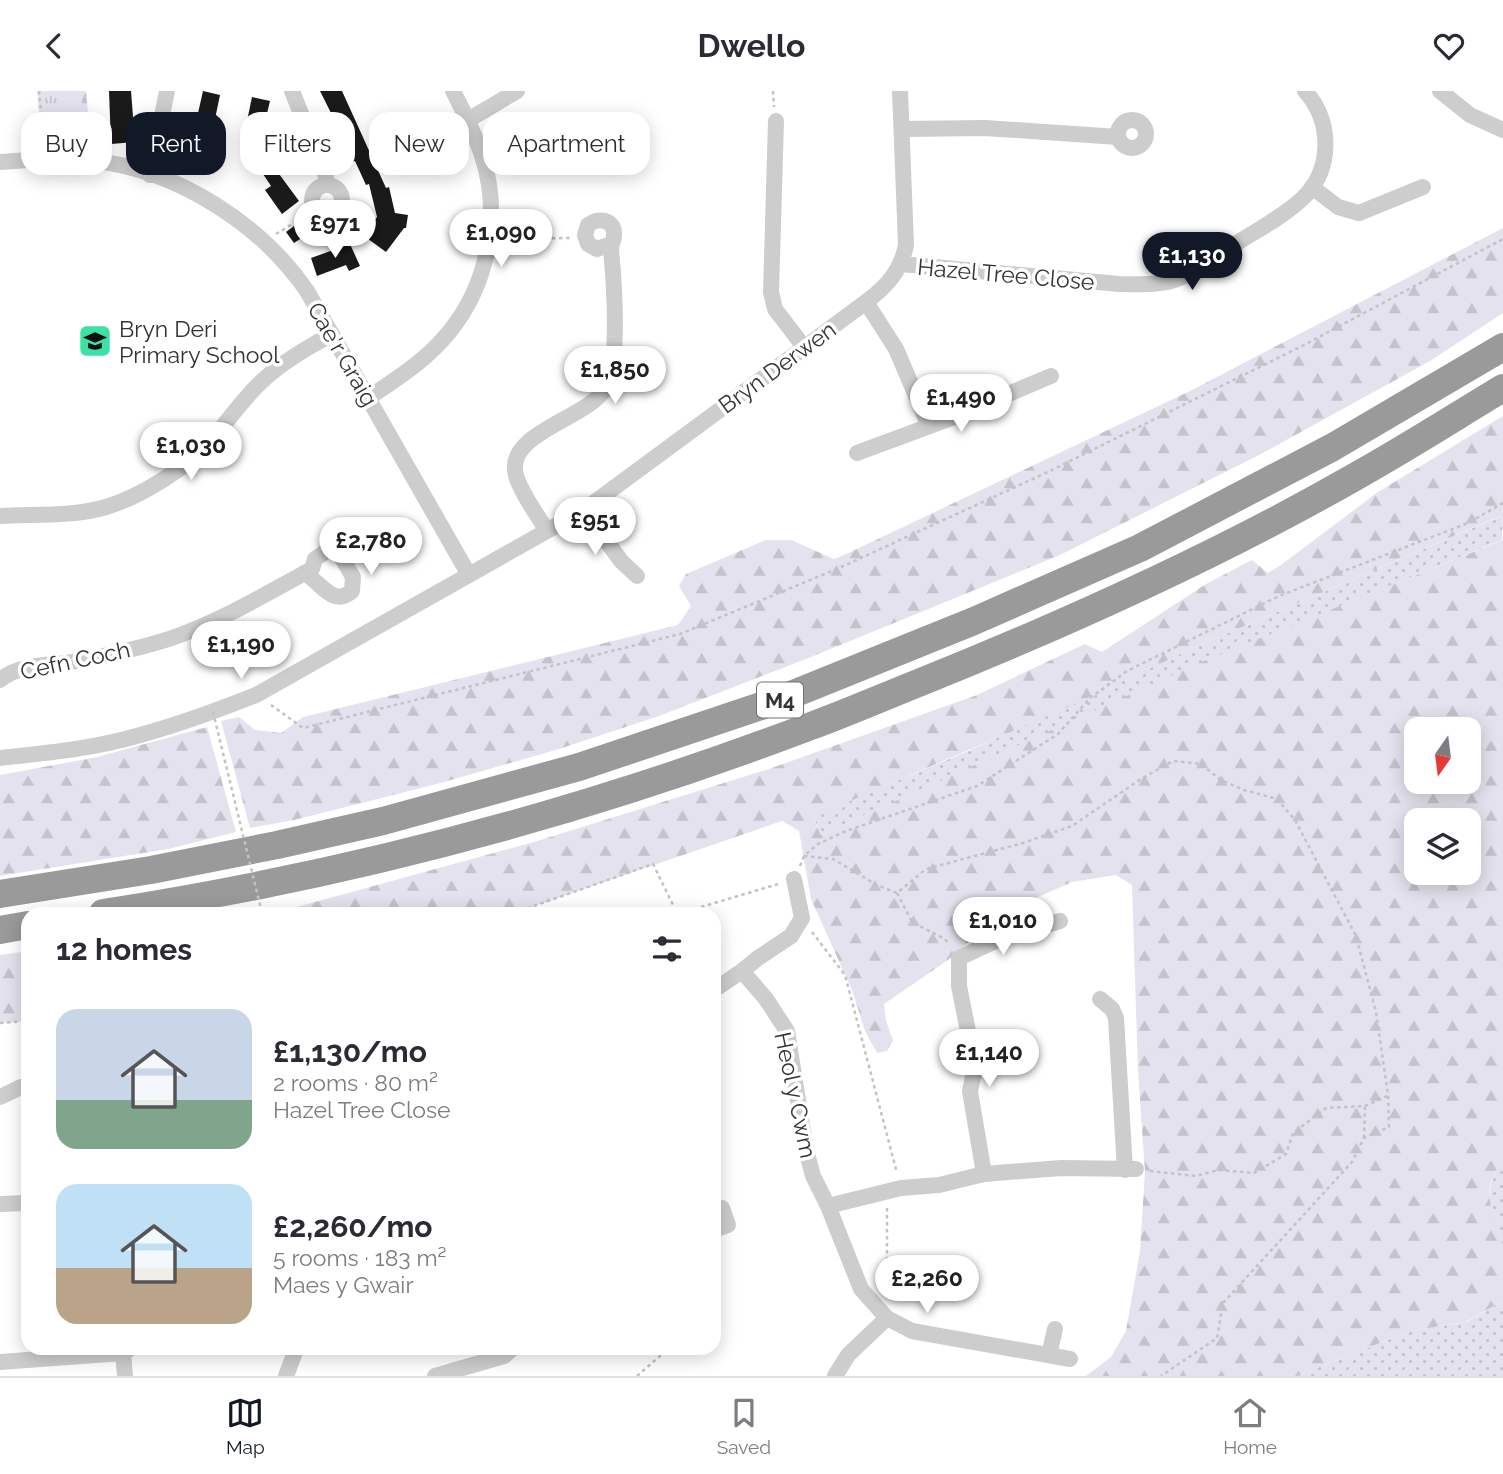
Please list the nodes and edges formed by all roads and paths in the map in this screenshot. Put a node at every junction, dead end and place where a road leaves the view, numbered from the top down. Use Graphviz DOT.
graph roads {
  1 [pos="39,91"];
  2 [pos="167,91"];
  3 [pos="292,91"];
  4 [pos="453,91"];
  5 [pos="517,91"];
  6 [pos="900,91"];
  7 [pos="1305,91"];
  8 [pos="1440,91"];
  9 [pos="41,112"];
  10 [pos="163,112"];
  11 [pos="464,112"];
  12 [pos="469,119"];
  13 [pos="776,121"];
  14 [pos="469,123"];
  15 [pos="902,129"];
  16 [pos="1503,129"];
  17 [pos="1118,137"];
  18 [pos="21,161"];
  19 [pos="0,162"];
  20 [pos="152,175"];
  21 [pos="326,185"];
  22 [pos="1312,187"];
  23 [pos="1423,187"];
  24 [pos="315,210"];
  25 [pos="585,238"];
  26 [pos="490,239"];
  27 [pos="1503,239"];
  28 [pos="264,241"];
  29 [pos="611,244"];
  30 [pos="901,264"];
  31 [pos="866,302"];
  32 [pos="332,334"];
  33 [pos="804,347"];
  34 [pos="1503,347"];
  35 [pos="1051,376"];
  36 [pos="1503,388"];
  37 [pos="368,398"];
  38 [pos="929,426"];
  39 [pos="857,453"];
  40 [pos="1503,503"];
  41 [pos="584,510"];
  42 [pos="0,516"];
  43 [pos="547,531"];
  44 [pos="621,561"];
  45 [pos="608,572"];
  46 [pos="304,573"];
  47 [pos="469,575"];
  48 [pos="636,576"];
  49 [pos="0,680"];
  50 [pos="256,695"];
  51 [pos="213,712"];
  52 [pos="0,758"];
  53 [pos="804,856"];
  54 [pos="794,879"];
  55 [pos="897,893"];
  56 [pos="0,894"];
  57 [pos="137,907"];
  58 [pos="261,907"];
  59 [pos="531,907"];
  60 [pos="676,907"];
  61 [pos="699,907"];
  62 [pos="802,918"];
  63 [pos="1060,921"];
  64 [pos="21,926"];
  65 [pos="0,930"];
  66 [pos="960,958"];
  67 [pos="742,971"];
  68 [pos="721,985"];
  69 [pos="1100,999"];
  70 [pos="21,1022"];
  71 [pos="0,1023"];
  72 [pos="21,1087"];
  73 [pos="1388,1095"];
  74 [pos="0,1097"];
  75 [pos="1365,1106"];
  76 [pos="1364,1138"];
  77 [pos="1130,1170"];
  78 [pos="984,1174"];
  79 [pos="894,1190"];
  80 [pos="21,1203"];
  81 [pos="0,1204"];
  82 [pos="828,1206"];
  83 [pos="722,1208"];
  84 [pos="721,1228"];
  85 [pos="885,1316"];
  86 [pos="1055,1329"];
  87 [pos="75,1355"];
  88 [pos="127,1355"];
  89 [pos="294,1355"];
  90 [pos="505,1355"];
  91 [pos="662,1355"];
  92 [pos="1049,1355"];
  93 [pos="1070,1359"];
  94 [pos="0,1362"];
  95 [pos="476,1370"];
  96 [pos="125,1376"];
  97 [pos="286,1376"];
  98 [pos="435,1376"];
  99 [pos="637,1376"];
  100 [pos="835,1376"];
  101 [pos="1161,1376"];
  1 -- 9 [label="path"];
  2 -- 10 [label="street"];
  3 -- 21 [label="street"];
  4 -- 11 [label="street"];
  5 -- 12 [label="street"];
  6 -- 15 [label="street"];
  7 -- 22 [label="street, Hazel Tree Close"];
  8 -- 16 [label="street"];
  13 -- 33 [label="street"];
  14 -- 26 [label="street"];
  15 -- 17 [label="street"];
  15 -- 30 [label="street"];
  18 -- 19 [label="street, Cae'r Graig"];
  20 -- 28 [label="street, Cae'r Graig"];
  21 -- 24 [label="street"];
  21 -- 24 [label="street"];
  22 -- 23 [label="street"];
  22 -- 30 [label="street, Hazel Tree Close"];
  24 -- 28 [label="path"];
  25 -- 26 [label="path"];
  25 -- 29 [label="street"];
  25 -- 29 [label="street"];
  26 -- 37 [label="street"];
  27 -- 50 [label="path"];
  28 -- 32 [label="street, Cae'r Graig"];
  29 -- 43 [label="street"];
  30 -- 31 [label="street, Bryn Derwen"];
  31 -- 33 [label="street, Bryn Derwen"];
  31 -- 38 [label="street"];
  32 -- 37 [label="street, Cae'r Graig"];
  32 -- 42 [label="street"];
  33 -- 41 [label="street, Bryn Derwen"];
  34 -- 56 [label="highway, M4"];
  35 -- 38 [label="street"];
  36 -- 57 [label="highway, M4"];
  37 -- 47 [label="street, Cae'r Graig"];
  38 -- 39 [label="street"];
  40 -- 53 [label="path"];
  41 -- 43 [label="street, Bryn Derwen"];
  41 -- 44 [label="street"];
  43 -- 47 [label="street, Bryn Derwen"];
  44 -- 45 [label="street"];
  44 -- 48 [label="street"];
  46 -- 49 [label="street, Cefn Coch"];
  47 -- 50 [label="street, Bryn Derwen"];
  50 -- 51 [label="street, Bryn Derwen"];
  51 -- 52 [label="street, Bryn Derwen"];
  51 -- 58 [label="path, bridge"];
  53 -- 54 [label="path"];
  53 -- 55 [label="path"];
  54 -- 61 [label="path"];
  54 -- 62 [label="street"];
  55 -- 66 [label="path"];
  55 -- 73 [label="path"];
  59 -- 60 [label="path"];
  62 -- 67 [label="street"];
  62 -- 79 [label="path"];
  63 -- 66 [label="street"];
  64 -- 65 [label="highway"];
  66 -- 78 [label="street"];
  67 -- 68 [label="street"];
  67 -- 82 [label="street, Heol y Cwm"];
  69 -- 77 [label="street"];
  70 -- 71 [label="path"];
  72 -- 74 [label="street"];
  73 -- 75 [label="path"];
  73 -- 76 [label="path"];
  75 -- 76 [label="path"];
  75 -- 77 [label="path"];
  76 -- 101 [label="path"];
  77 -- 78 [label="street"];
  78 -- 79 [label="street"];
  79 -- 82 [label="street"];
  79 -- 85 [label="path"];
  80 -- 81 [label="street"];
  82 -- 85 [label="street, Heol y Cwm"];
  83 -- 84 [label="street"];
  85 -- 92 [label="street"];
  85 -- 100 [label="street"];
  86 -- 92 [label="street"];
  87 -- 94 [label="street"];
  88 -- 96 [label="street"];
  89 -- 97 [label="street"];
  90 -- 95 [label="street"];
  91 -- 99 [label="path"];
  92 -- 93 [label="street"];
  95 -- 98 [label="street"];
}
